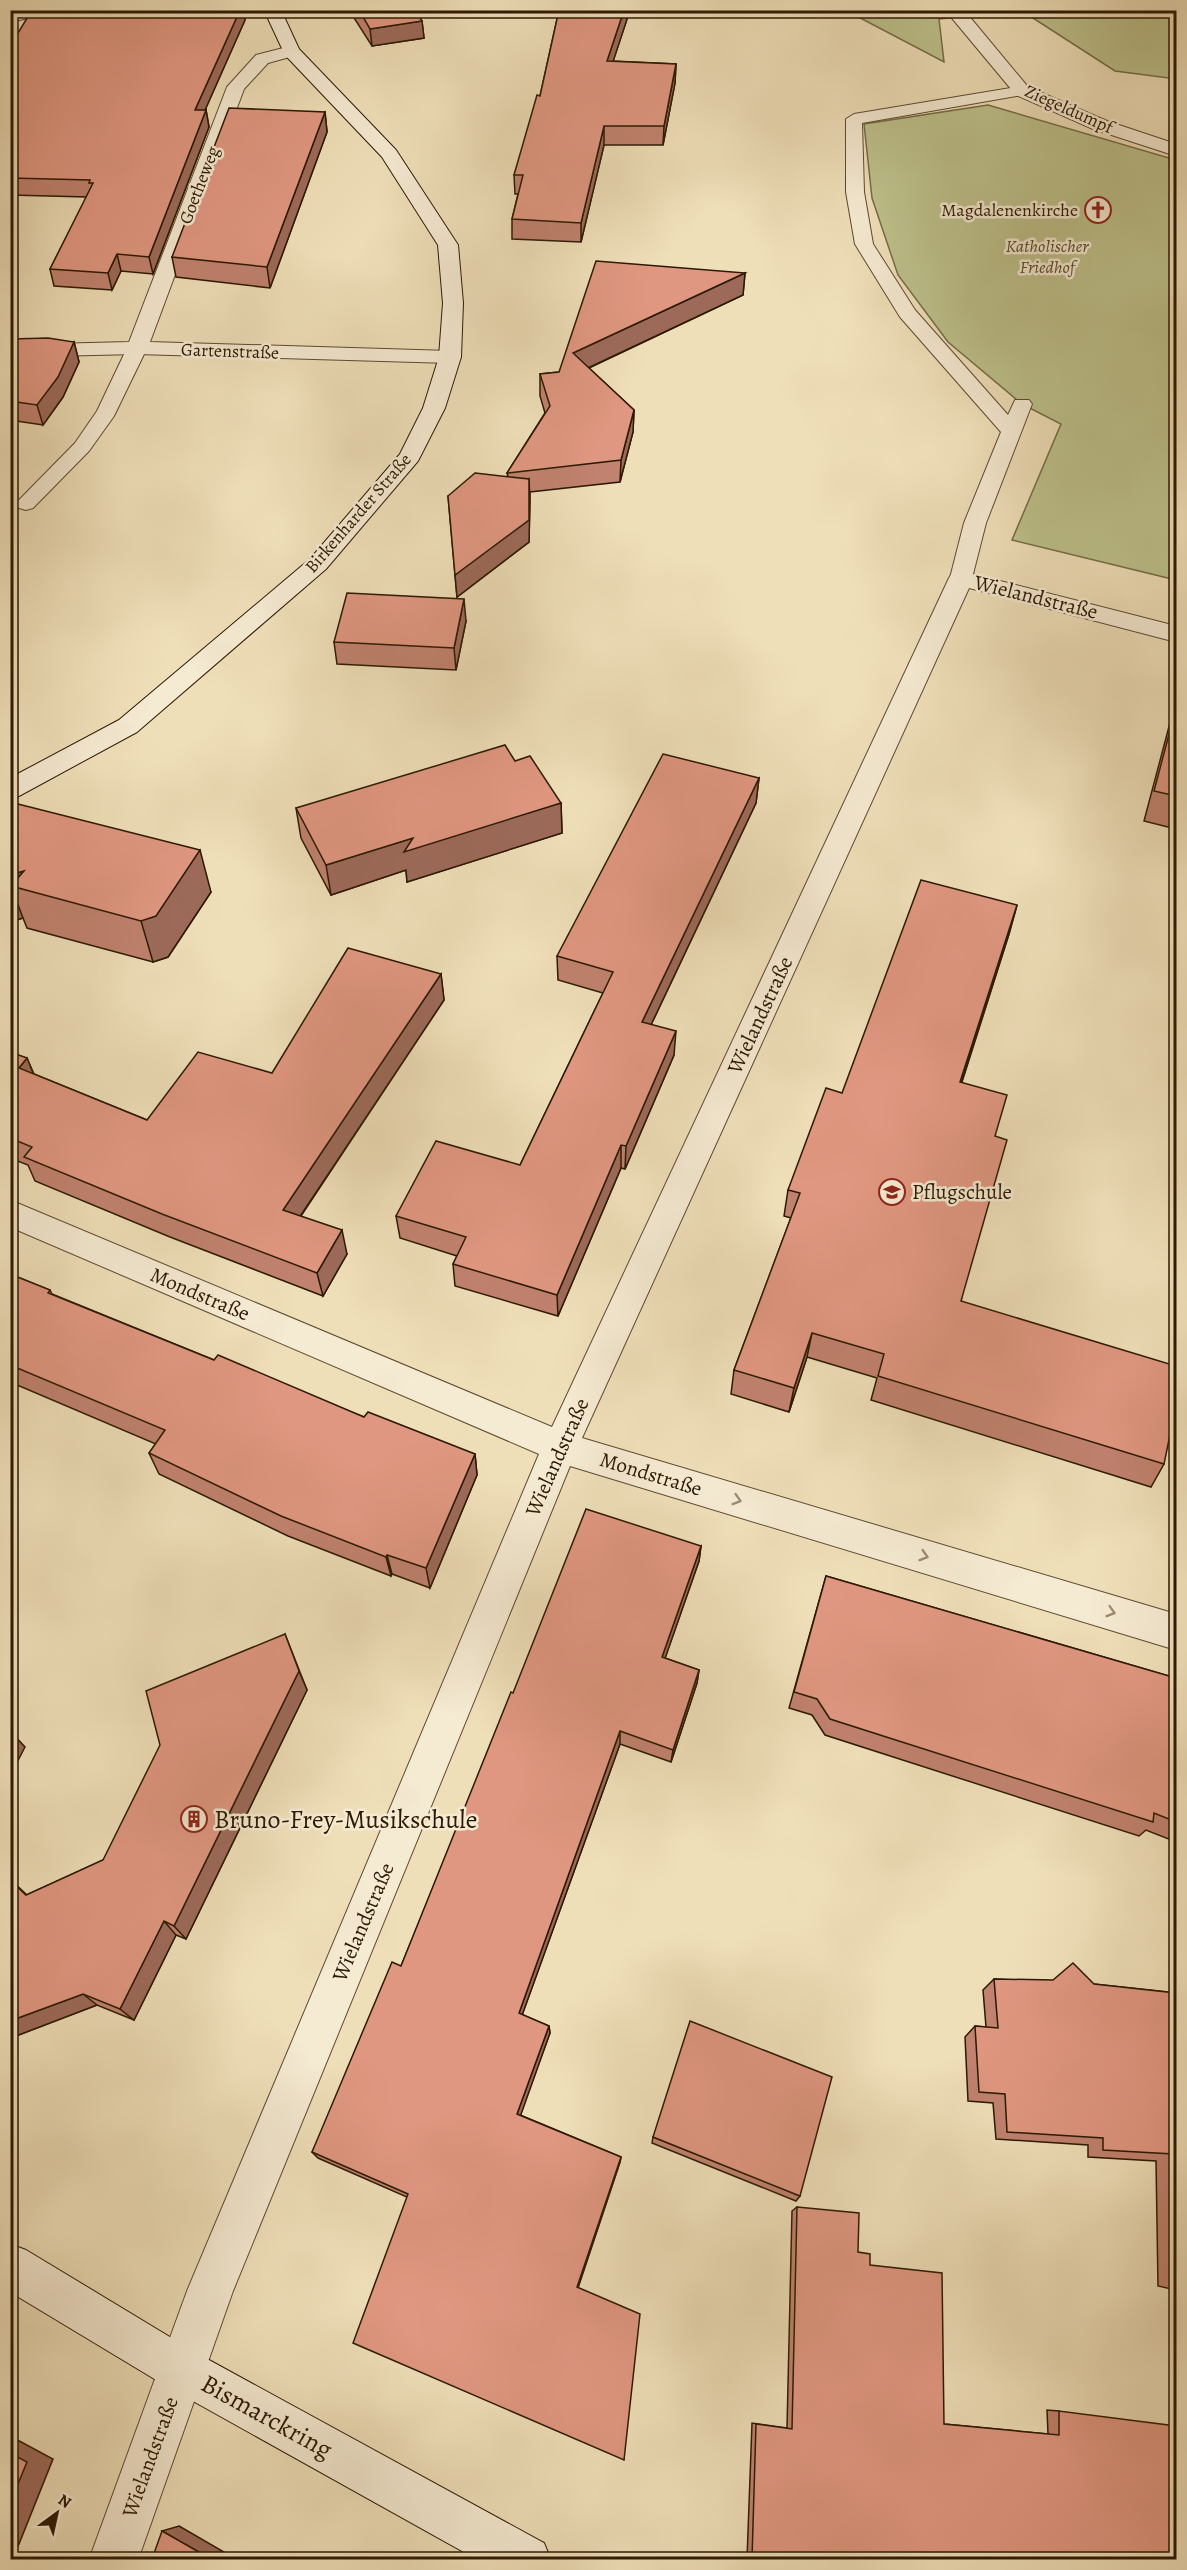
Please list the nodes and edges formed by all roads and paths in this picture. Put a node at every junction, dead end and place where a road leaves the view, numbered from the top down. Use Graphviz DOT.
graph roads {
  1 [pos="104,10"];
  2 [pos="272,10"];
  3 [pos="957,13"];
  4 [pos="10,28"];
  5 [pos="291,51"];
  6 [pos="1022,91"];
  7 [pos="1176,150"];
  8 [pos="137,348"];
  9 [pos="10,351"];
  10 [pos="450,357"];
  11 [pos="1022,404"];
  12 [pos="1012,432"];
  13 [pos="26,504"];
  14 [pos="961,578"];
  15 [pos="1176,634"];
  16 [pos="10,790"];
  17 [pos="10,1213"];
  18 [pos="560,1447"];
  19 [pos="1176,1632"];
  20 [pos="10,2266"];
  21 [pos="182,2370"];
  22 [pos="112,2559"];
  23 [pos="527,2559"];
  1 -- 4 [label="street"];
  2 -- 5 [label="street, Birkenharder Straße"];
  3 -- 6 [label="street, Ziegeldumpf"];
  5 -- 8 [label="street, Goetheweg"];
  5 -- 10 [label="street, Birkenharder Straße"];
  6 -- 7 [label="street, Ziegeldumpf"];
  6 -- 12 [label="lane"];
  8 -- 9 [label="street, Gartenstraße"];
  8 -- 10 [label="street, Gartenstraße"];
  8 -- 13 [label="lane"];
  10 -- 16 [label="street, Birkenharder Straße"];
  11 -- 12 [label="lane"];
  12 -- 14 [label="lane"];
  14 -- 15 [label="street, Wielandstraße"];
  14 -- 18 [label="street, Wielandstraße"];
  17 -- 18 [label="street, Mondstraße"];
  18 -- 19 [label="street, Mondstraße, one-way"];
  18 -- 21 [label="street, Wielandstraße"];
  20 -- 21 [label="street, Bismarckring"];
  21 -- 22 [label="street, Wielandstraße"];
  21 -- 23 [label="street, Bismarckring"];
}
